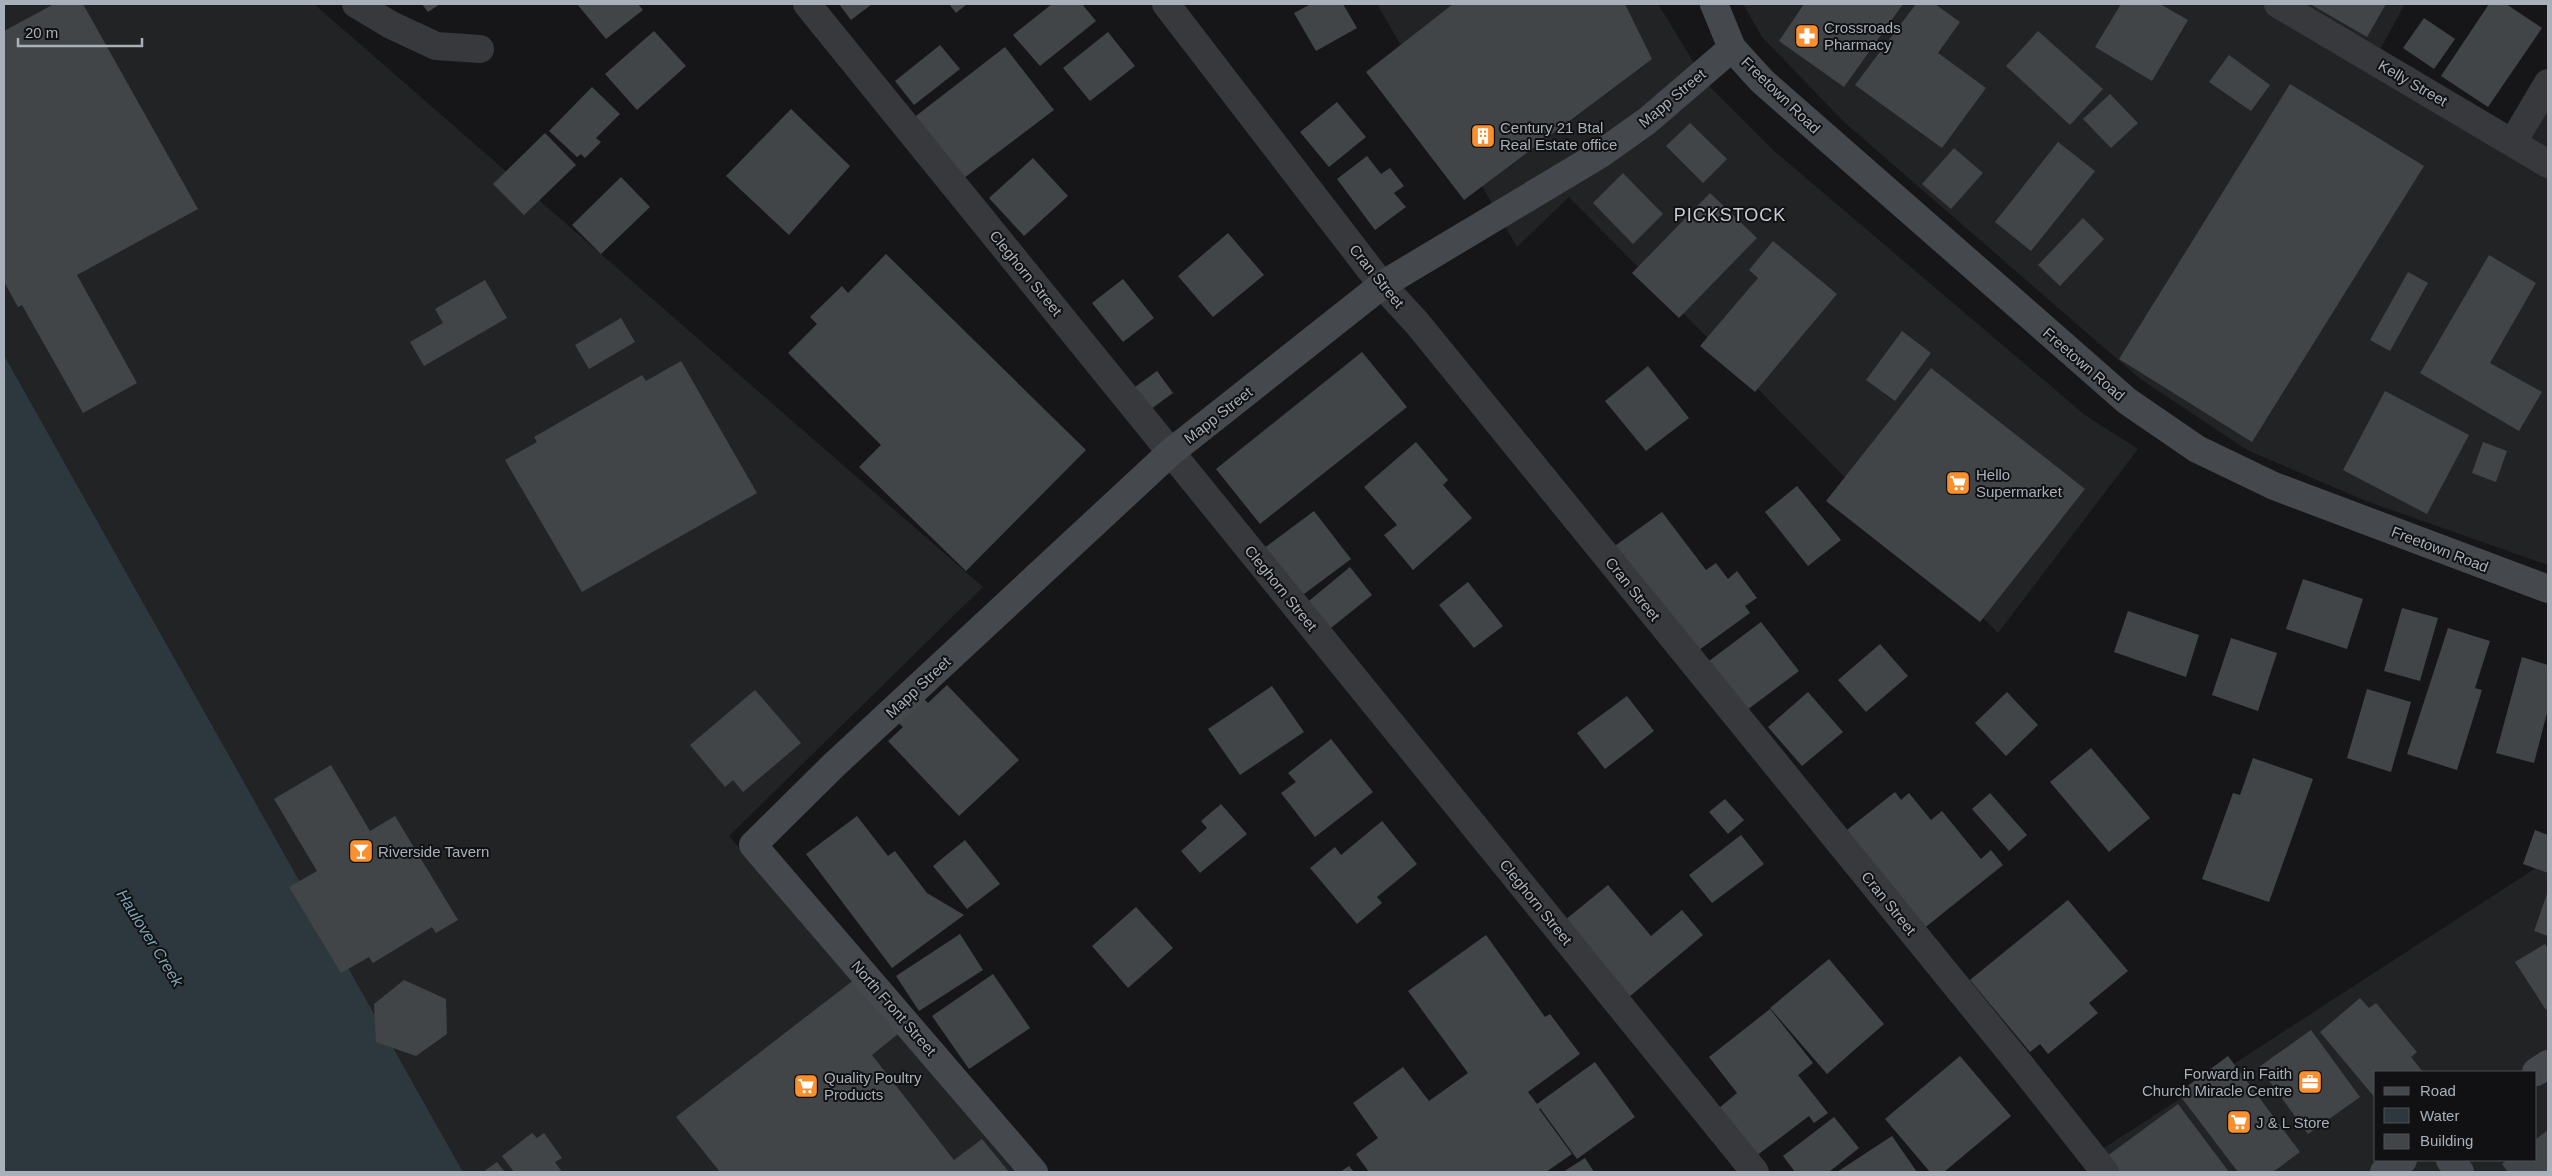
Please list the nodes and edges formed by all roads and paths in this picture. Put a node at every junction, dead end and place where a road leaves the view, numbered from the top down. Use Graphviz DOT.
graph roads {
  1 [pos="356,4"];
  2 [pos="807,4"];
  3 [pos="1166,4"];
  4 [pos="1714,4"];
  5 [pos="2278,4"];
  6 [pos="1732,48"];
  7 [pos="480,49"];
  8 [pos="2548,83"];
  9 [pos="2513,142"];
  10 [pos="2548,164"];
  11 [pos="1382,285"];
  12 [pos="1171,452"];
  13 [pos="2548,589"];
  14 [pos="753,845"];
  15 [pos="2548,1064"];
  16 [pos="2537,1071"];
  17 [pos="2401,1161"];
  18 [pos="2451,1161"];
  19 [pos="1034,1172"];
  20 [pos="1755,1172"];
  21 [pos="2105,1172"];
  22 [pos="2384,1172"];
  23 [pos="2460,1172"];
  1 -- 7 [label="street"];
  2 -- 12 [label="street, Cleghorn Street"];
  3 -- 11 [label="street, Cran Street"];
  4 -- 6 [label="street, Freetown Road"];
  5 -- 9 [label="street, Kelly Street"];
  6 -- 11 [label="street, Mapp Street"];
  6 -- 13 [label="street, Freetown Road"];
  8 -- 9 [label="street"];
  9 -- 10 [label="street, Kelly Street"];
  11 -- 12 [label="street, Mapp Street"];
  11 -- 21 [label="street, Cran Street"];
  12 -- 14 [label="street, Mapp Street"];
  12 -- 20 [label="street, Cleghorn Street"];
  14 -- 19 [label="street, North Front Street"];
  15 -- 16 [label="street"];
  17 -- 22 [label="street"];
  18 -- 23 [label="street"];
}
